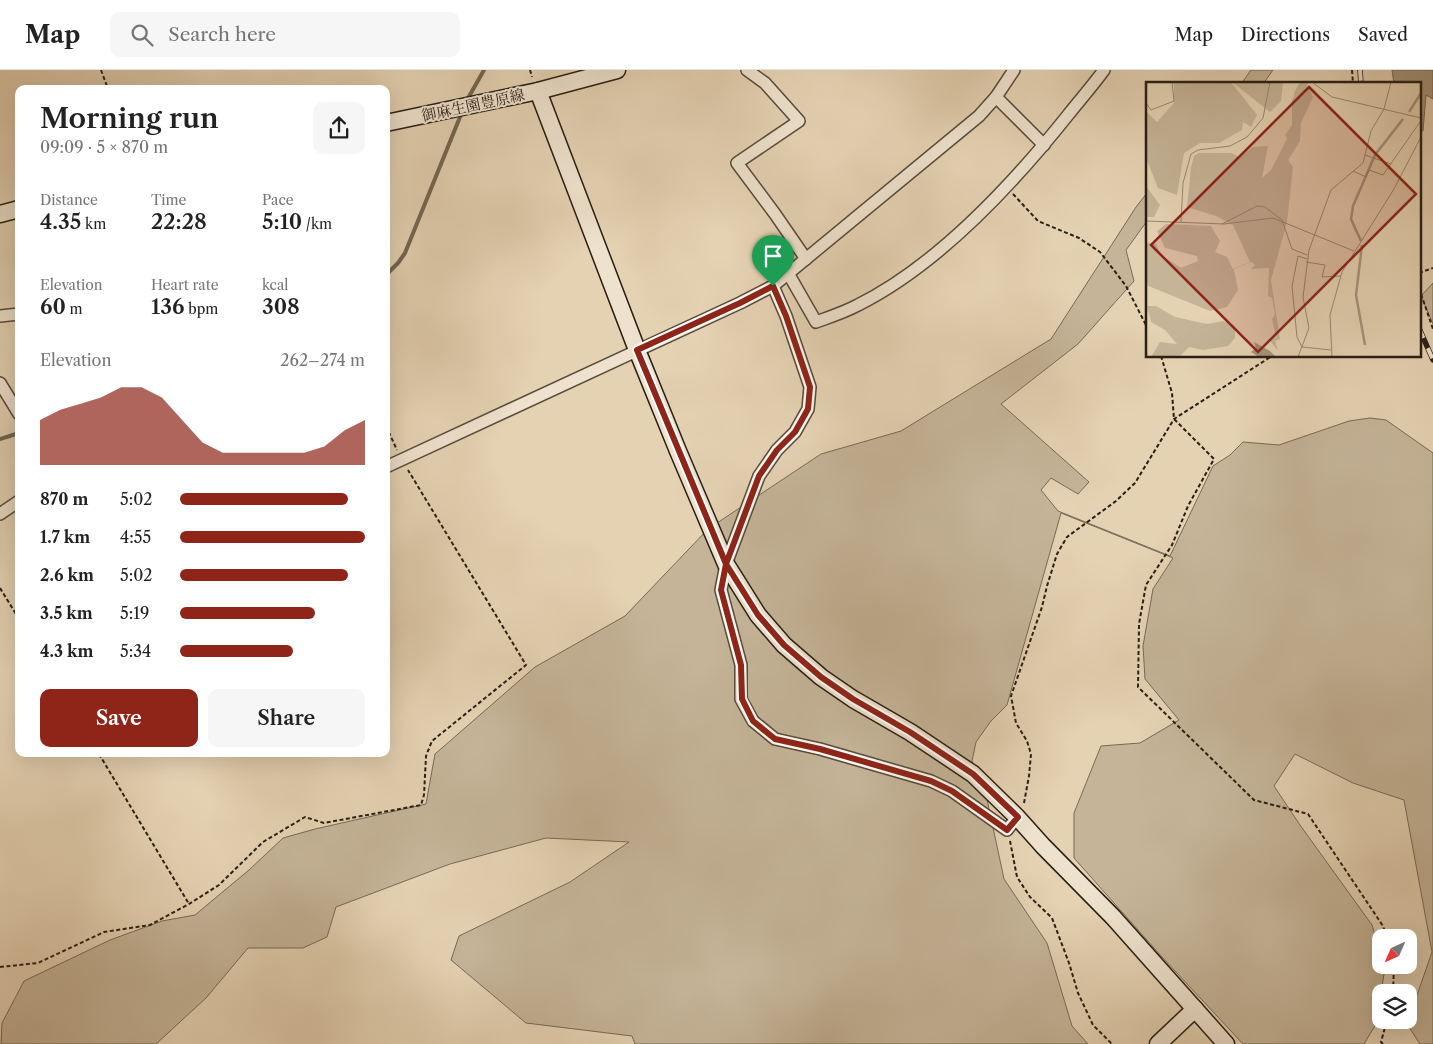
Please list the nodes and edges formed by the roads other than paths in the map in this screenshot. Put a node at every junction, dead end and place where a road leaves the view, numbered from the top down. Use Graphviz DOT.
graph roads {
  1 [pos="617,70"];
  2 [pos="747,70"];
  3 [pos="1014,70"];
  4 [pos="1104,70"];
  5 [pos="538,91"];
  6 [pos="996,98"];
  7 [pos="390,122"];
  8 [pos="1044,145"];
  9 [pos="15,210"];
  10 [pos="0,214"];
  11 [pos="806,259"];
  12 [pos="788,273"];
  13 [pos="773,286"];
  14 [pos="15,314"];
  15 [pos="0,316"];
  16 [pos="637,350"];
  17 [pos="0,383"];
  18 [pos="15,407"];
  19 [pos="390,465"];
  20 [pos="15,504"];
  21 [pos="0,514"];
  22 [pos="726,564"];
  23 [pos="1018,817"];
  24 [pos="1195,1009"];
  25 [pos="1158,1044"];
  26 [pos="1226,1044"];
  1 -- 5 [label="street, 御麻生園豊原線"];
  2 -- 11 [label="street"];
  3 -- 6 [label="street"];
  4 -- 8 [label="street"];
  5 -- 7 [label="street, 御麻生園豊原線"];
  5 -- 16 [label="street"];
  6 -- 8 [label="street"];
  6 -- 11 [label="street"];
  8 -- 12 [label="street"];
  9 -- 10 [label="street"];
  11 -- 12 [label="street"];
  12 -- 13 [label="street"];
  13 -- 16 [label="street"];
  13 -- 22 [label="street"];
  14 -- 15 [label="street"];
  16 -- 19 [label="street"];
  16 -- 22 [label="street"];
  17 -- 18 [label="street"];
  20 -- 21 [label="street"];
  22 -- 23 [label="street"];
  22 -- 23 [label="street"];
  23 -- 24 [label="street"];
  24 -- 25 [label="street"];
  24 -- 26 [label="street"];
}
